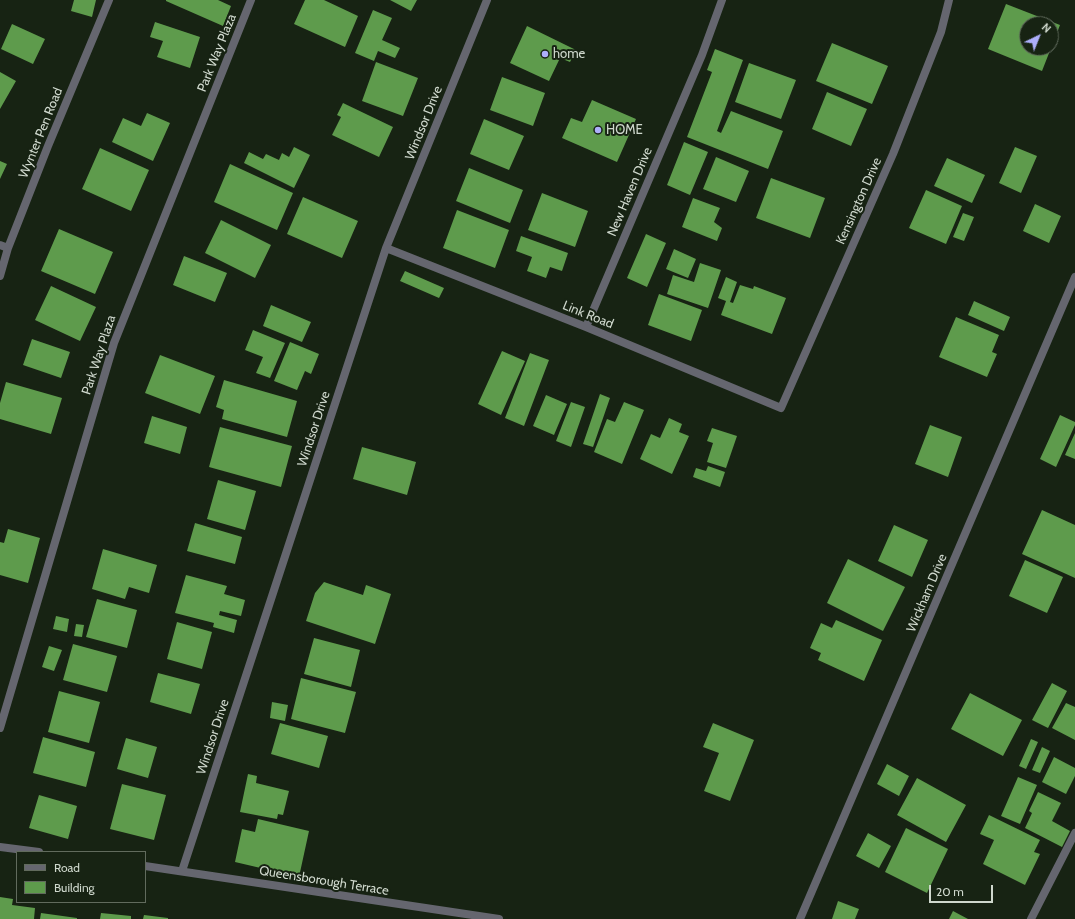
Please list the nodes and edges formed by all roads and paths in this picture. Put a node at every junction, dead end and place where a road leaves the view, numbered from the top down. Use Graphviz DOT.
graph roads {
  1 [pos="109,0"];
  2 [pos="251,0"];
  3 [pos="487,0"];
  4 [pos="722,0"];
  5 [pos="949,0"];
  6 [pos="0,245"];
  7 [pos="8,248"];
  8 [pos="386,248"];
  9 [pos="0,276"];
  10 [pos="1075,277"];
  11 [pos="586,327"];
  12 [pos="781,408"];
  13 [pos="0,728"];
  14 [pos="1075,833"];
  15 [pos="0,847"];
  16 [pos="31,851"];
  17 [pos="146,866"];
  18 [pos="182,871"];
  19 [pos="499,919"];
  20 [pos="800,919"];
  21 [pos="1031,919"];
  1 -- 7 [label="street, Wynter Pen Road"];
  2 -- 13 [label="street, Park Way Plaza"];
  3 -- 8 [label="street, Windsor Drive"];
  4 -- 11 [label="street, New Haven Drive"];
  5 -- 12 [label="street, Kensington Drive"];
  6 -- 7 [label="street"];
  7 -- 9 [label="street, Wynter Pen Road"];
  8 -- 11 [label="street, Link Road"];
  8 -- 18 [label="street, Windsor Drive"];
  10 -- 20 [label="street, Wickham Drive"];
  11 -- 12 [label="street, Link Road"];
  14 -- 21 [label="street"];
  15 -- 16 [label="street"];
  17 -- 18 [label="street, Queensborough Terrace"];
  18 -- 19 [label="street, Queensborough Terrace"];
}
